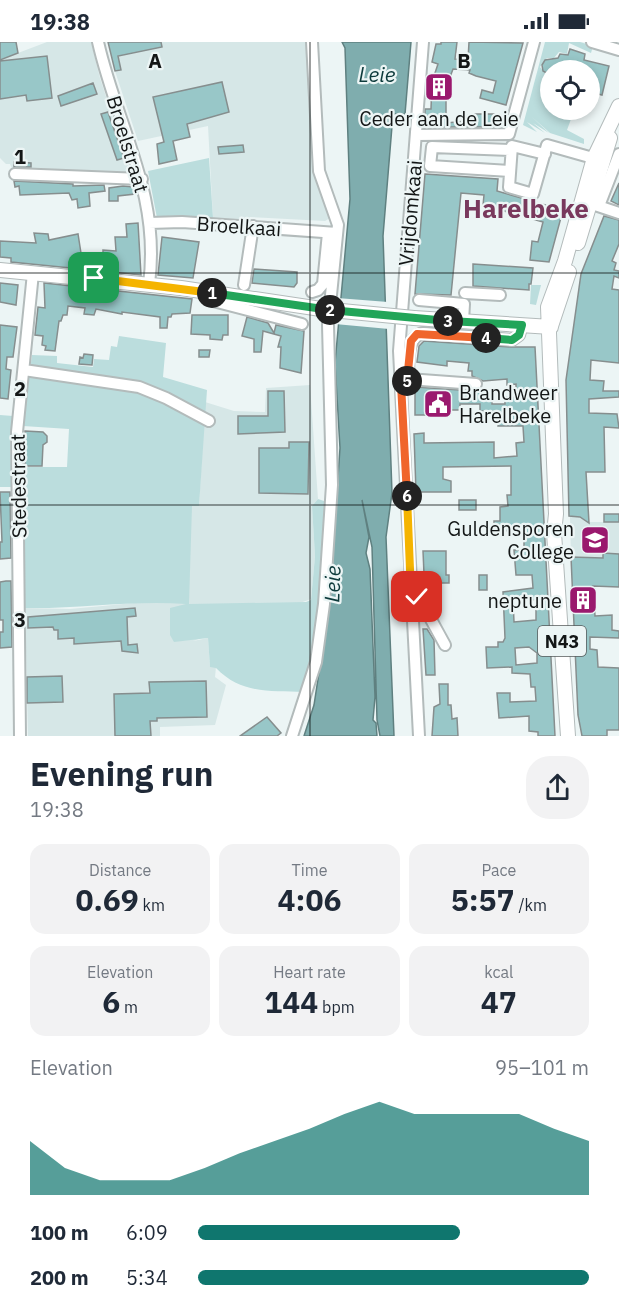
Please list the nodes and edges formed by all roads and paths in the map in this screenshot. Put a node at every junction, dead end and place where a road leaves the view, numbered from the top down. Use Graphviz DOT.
graph roads {
  1 [pos="98,42"];
  2 [pos="312,42"];
  3 [pos="423,42"];
  4 [pos="534,42"];
  5 [pos="592,42"];
  6 [pos="619,50"];
  7 [pos="618,111"];
  8 [pos="416,135"];
  9 [pos="512,150"];
  10 [pos="619,153"];
  11 [pos="545,154"];
  12 [pos="598,159"];
  13 [pos="510,171"];
  14 [pos="15,174"];
  15 [pos="142,179"];
  16 [pos="584,188"];
  17 [pos="595,204"];
  18 [pos="619,213"];
  19 [pos="149,223"];
  20 [pos="253,226"];
  21 [pos="333,232"];
  22 [pos="0,270"];
  23 [pos="33,273"];
  24 [pos="148,284"];
  25 [pos="244,285"];
  26 [pos="312,292"];
  27 [pos="211,293"];
  28 [pos="500,295"];
  29 [pos="465,298"];
  30 [pos="419,300"];
  31 [pos="463,321"];
  32 [pos="302,324"];
  33 [pos="551,327"];
  34 [pos="521,328"];
  35 [pos="24,370"];
  36 [pos="405,381"];
  37 [pos="476,384"];
  38 [pos="209,421"];
  39 [pos="411,594"];
  40 [pos="445,645"];
  41 [pos="20,736"];
  42 [pos="292,736"];
  43 [pos="420,736"];
  44 [pos="568,736"];
  1 -- 15 [label="street, Broelstraat"];
  2 -- 21 [label="street"];
  3 -- 8 [label="street, Vrijdomkaai"];
  4 -- 8 [label="street"];
  5 -- 6 [label="street"];
  7 -- 12 [label="main road, N43"];
  8 -- 36 [label="street, Vrijdomkaai"];
  9 -- 11 [label="street"];
  9 -- 13 [label="street"];
  9 -- 13 [label="street"];
  10 -- 17 [label="street"];
  11 -- 12 [label="street"];
  11 -- 13 [label="street"];
  12 -- 16 [label="main road, N43"];
  12 -- 17 [label="main road, N43"];
  14 -- 15 [label="street"];
  15 -- 19 [label="street, Broelstraat"];
  16 -- 17 [label="street"];
  16 -- 33 [label="main road, N43"];
  17 -- 18 [label="street"];
  17 -- 33 [label="main road, N43"];
  19 -- 20 [label="street, Broelkaai"];
  19 -- 24 [label="street, Broelstraat"];
  20 -- 21 [label="street, Broelkaai"];
  20 -- 25 [label="street"];
  21 -- 26 [label="street"];
  21 -- 42 [label="street"];
  22 -- 23 [label="main road"];
  23 -- 24 [label="main road"];
  23 -- 35 [label="street, Stedestraat"];
  24 -- 27 [label="main road"];
  27 -- 31 [label="main road, bridge"];
  27 -- 32 [label="street"];
  28 -- 29 [label="street"];
  29 -- 30 [label="street"];
  29 -- 31 [label="street"];
  31 -- 34 [label="main road"];
  33 -- 34 [label="main road"];
  33 -- 44 [label="main road, N43"];
  34 -- 36 [label="street"];
  35 -- 38 [label="street"];
  35 -- 41 [label="street, Stedestraat"];
  36 -- 37 [label="street"];
  36 -- 39 [label="street"];
  39 -- 40 [label="street"];
  39 -- 43 [label="street"];
}
